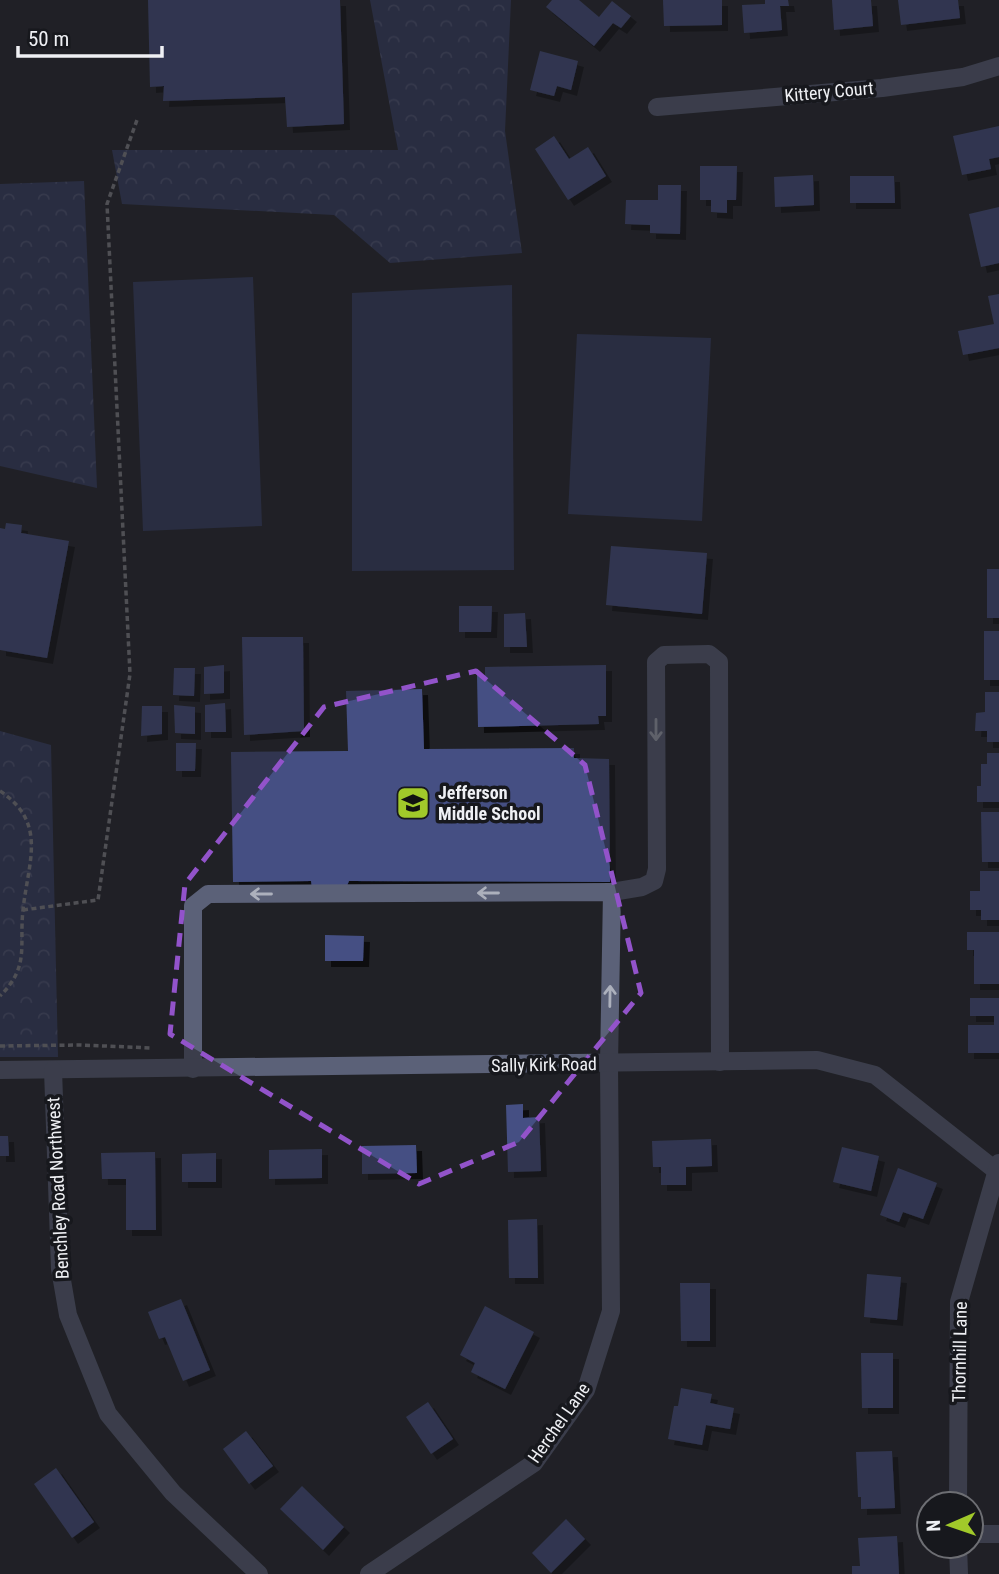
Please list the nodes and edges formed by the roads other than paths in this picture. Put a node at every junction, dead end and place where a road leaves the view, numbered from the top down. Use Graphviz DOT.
graph roads {
  1 [pos="999,66"];
  2 [pos="657,107"];
  3 [pos="612,892"];
  4 [pos="720,1062"];
  5 [pos="609,1064"];
  6 [pos="193,1069"];
  7 [pos="0,1070"];
  8 [pos="53,1070"];
  9 [pos="998,1169"];
  10 [pos="958,1490"];
  11 [pos="259,1574"];
  12 [pos="369,1574"];
  1 -- 2 [label="street, Kittery Court"];
  4 -- 3 [label="street, one-way"];
  5 -- 3 [label="street, Herchel Lane, one-way"];
  3 -- 6 [label="street, one-way"];
  4 -- 5 [label="street, Sally Kirk Road"];
  4 -- 9 [label="street, Sally Kirk Road"];
  5 -- 6 [label="street, Sally Kirk Road"];
  5 -- 12 [label="street, Herchel Lane"];
  6 -- 8 [label="street, Sally Kirk Road"];
  7 -- 8 [label="street, Sally Kirk Road"];
  8 -- 11 [label="street, Benchley Road Northwest"];
  9 -- 10 [label="street, Thornhill Lane"];
}
